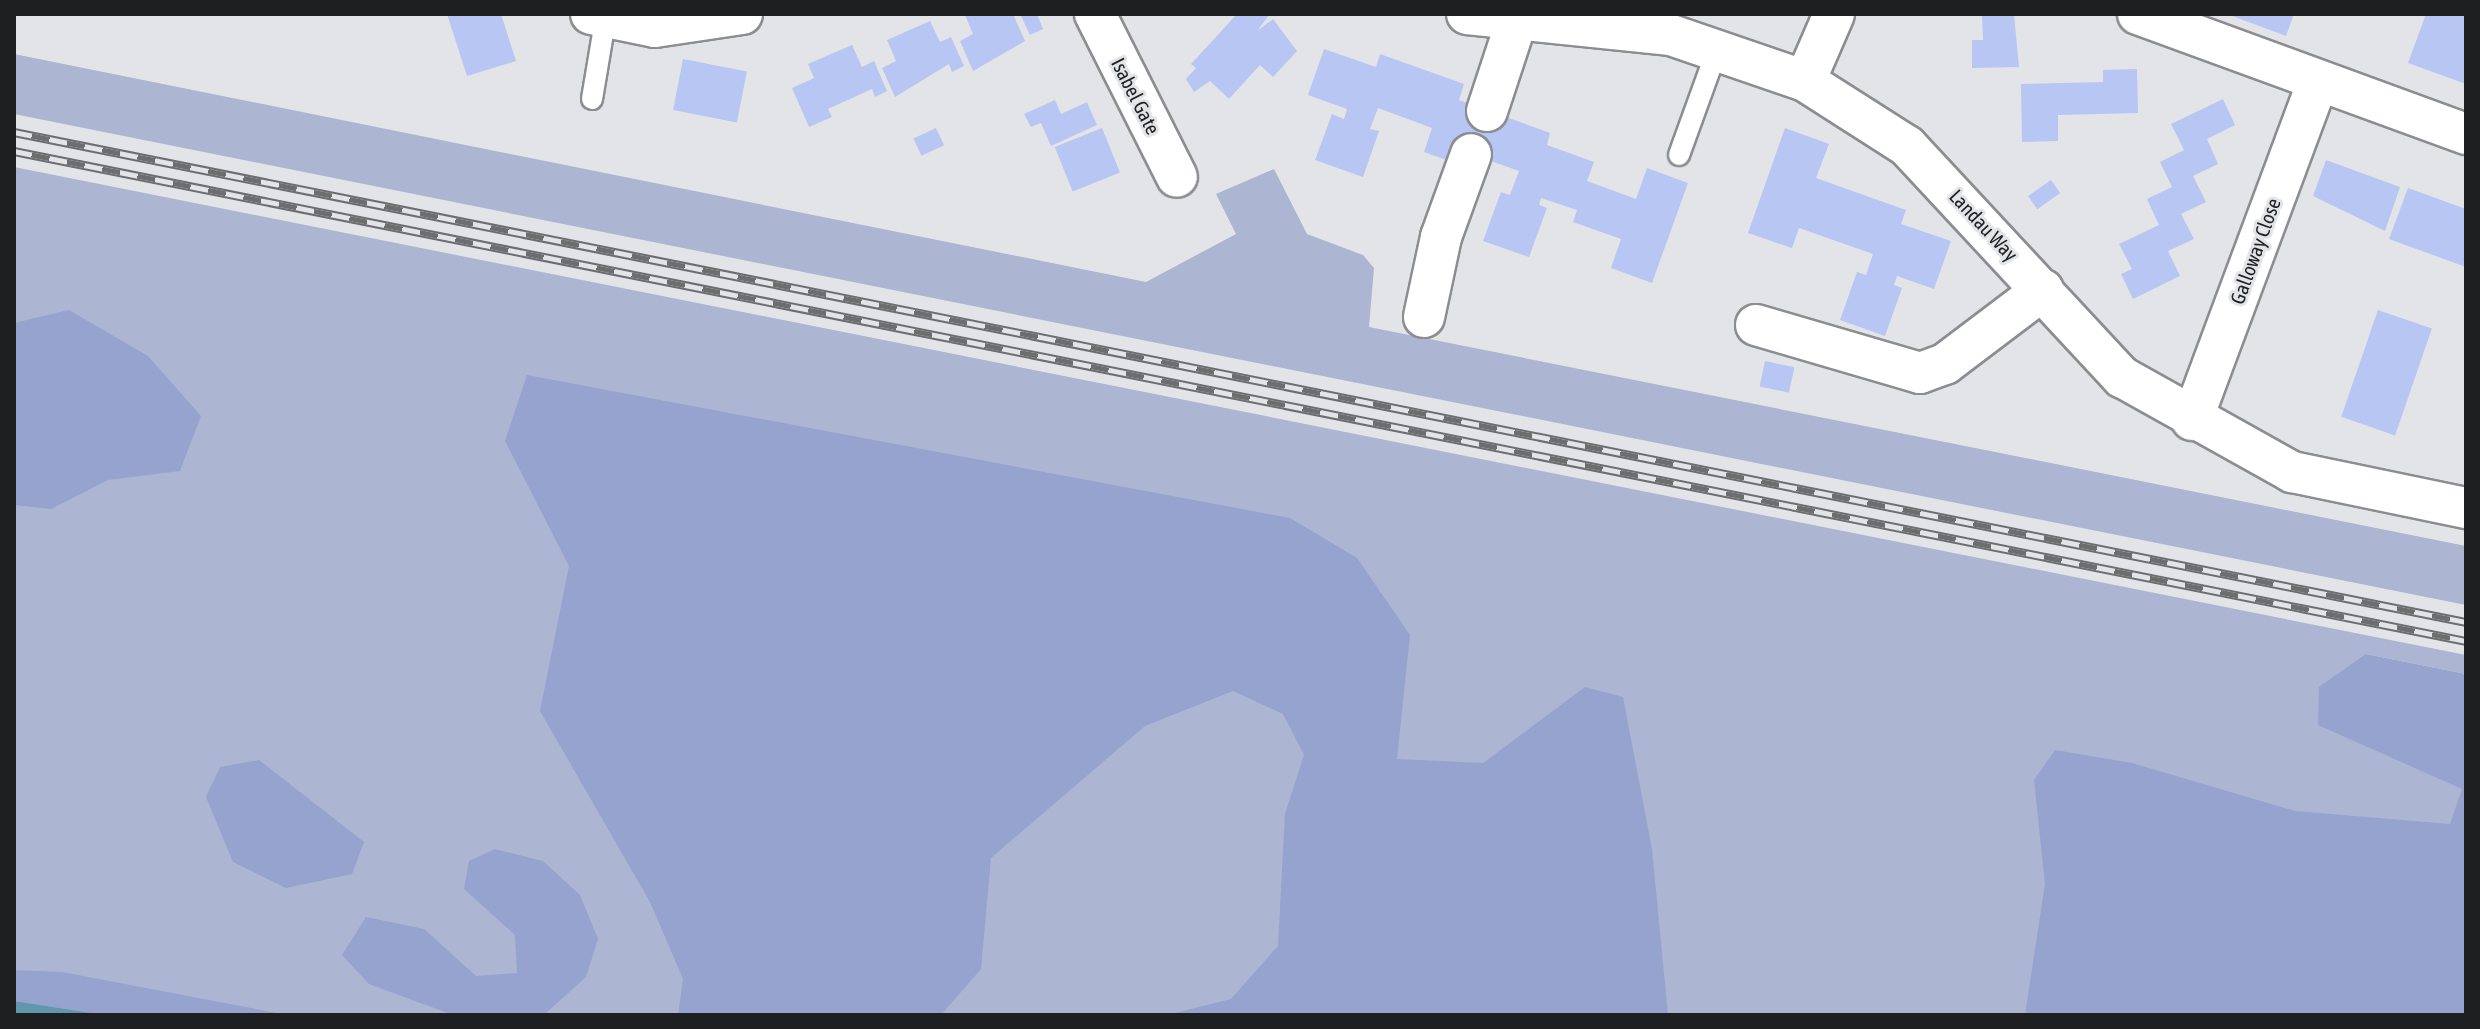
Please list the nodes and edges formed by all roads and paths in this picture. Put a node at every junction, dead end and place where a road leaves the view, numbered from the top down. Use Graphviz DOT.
graph roads {
  1 [pos="742,14"];
  2 [pos="1095,14"];
  3 [pos="1467,14"];
  4 [pos="1834,14"];
  5 [pos="2138,14"];
  6 [pos="598,17"];
  7 [pos="1517,20"];
  8 [pos="1620,22"];
  9 [pos="1718,47"];
  10 [pos="1805,81"];
  11 [pos="2318,81"];
  12 [pos="592,99"];
  13 [pos="1487,111"];
  14 [pos="2466,134"];
  15 [pos="1471,154"];
  16 [pos="1679,155"];
  17 [pos="1177,177"];
  18 [pos="2043,290"];
  19 [pos="1424,317"];
  20 [pos="1756,325"];
  21 [pos="2192,420"];
  22 [pos="2466,508"];
  1 -- 6 [label="street"];
  2 -- 17 [label="street, Isabel Gate"];
  3 -- 7 [label="street, Landau Way"];
  4 -- 10 [label="street"];
  5 -- 11 [label="street"];
  6 -- 12 [label="lane"];
  7 -- 8 [label="street, Landau Way"];
  7 -- 13 [label="street"];
  8 -- 9 [label="street, Landau Way"];
  9 -- 10 [label="street, Landau Way"];
  9 -- 16 [label="lane"];
  10 -- 18 [label="street, Landau Way"];
  11 -- 14 [label="street"];
  11 -- 21 [label="street, Galloway Close"];
  15 -- 19 [label="street"];
  18 -- 20 [label="street"];
  18 -- 21 [label="street, Landau Way"];
  21 -- 22 [label="street, Landau Way"];
}
